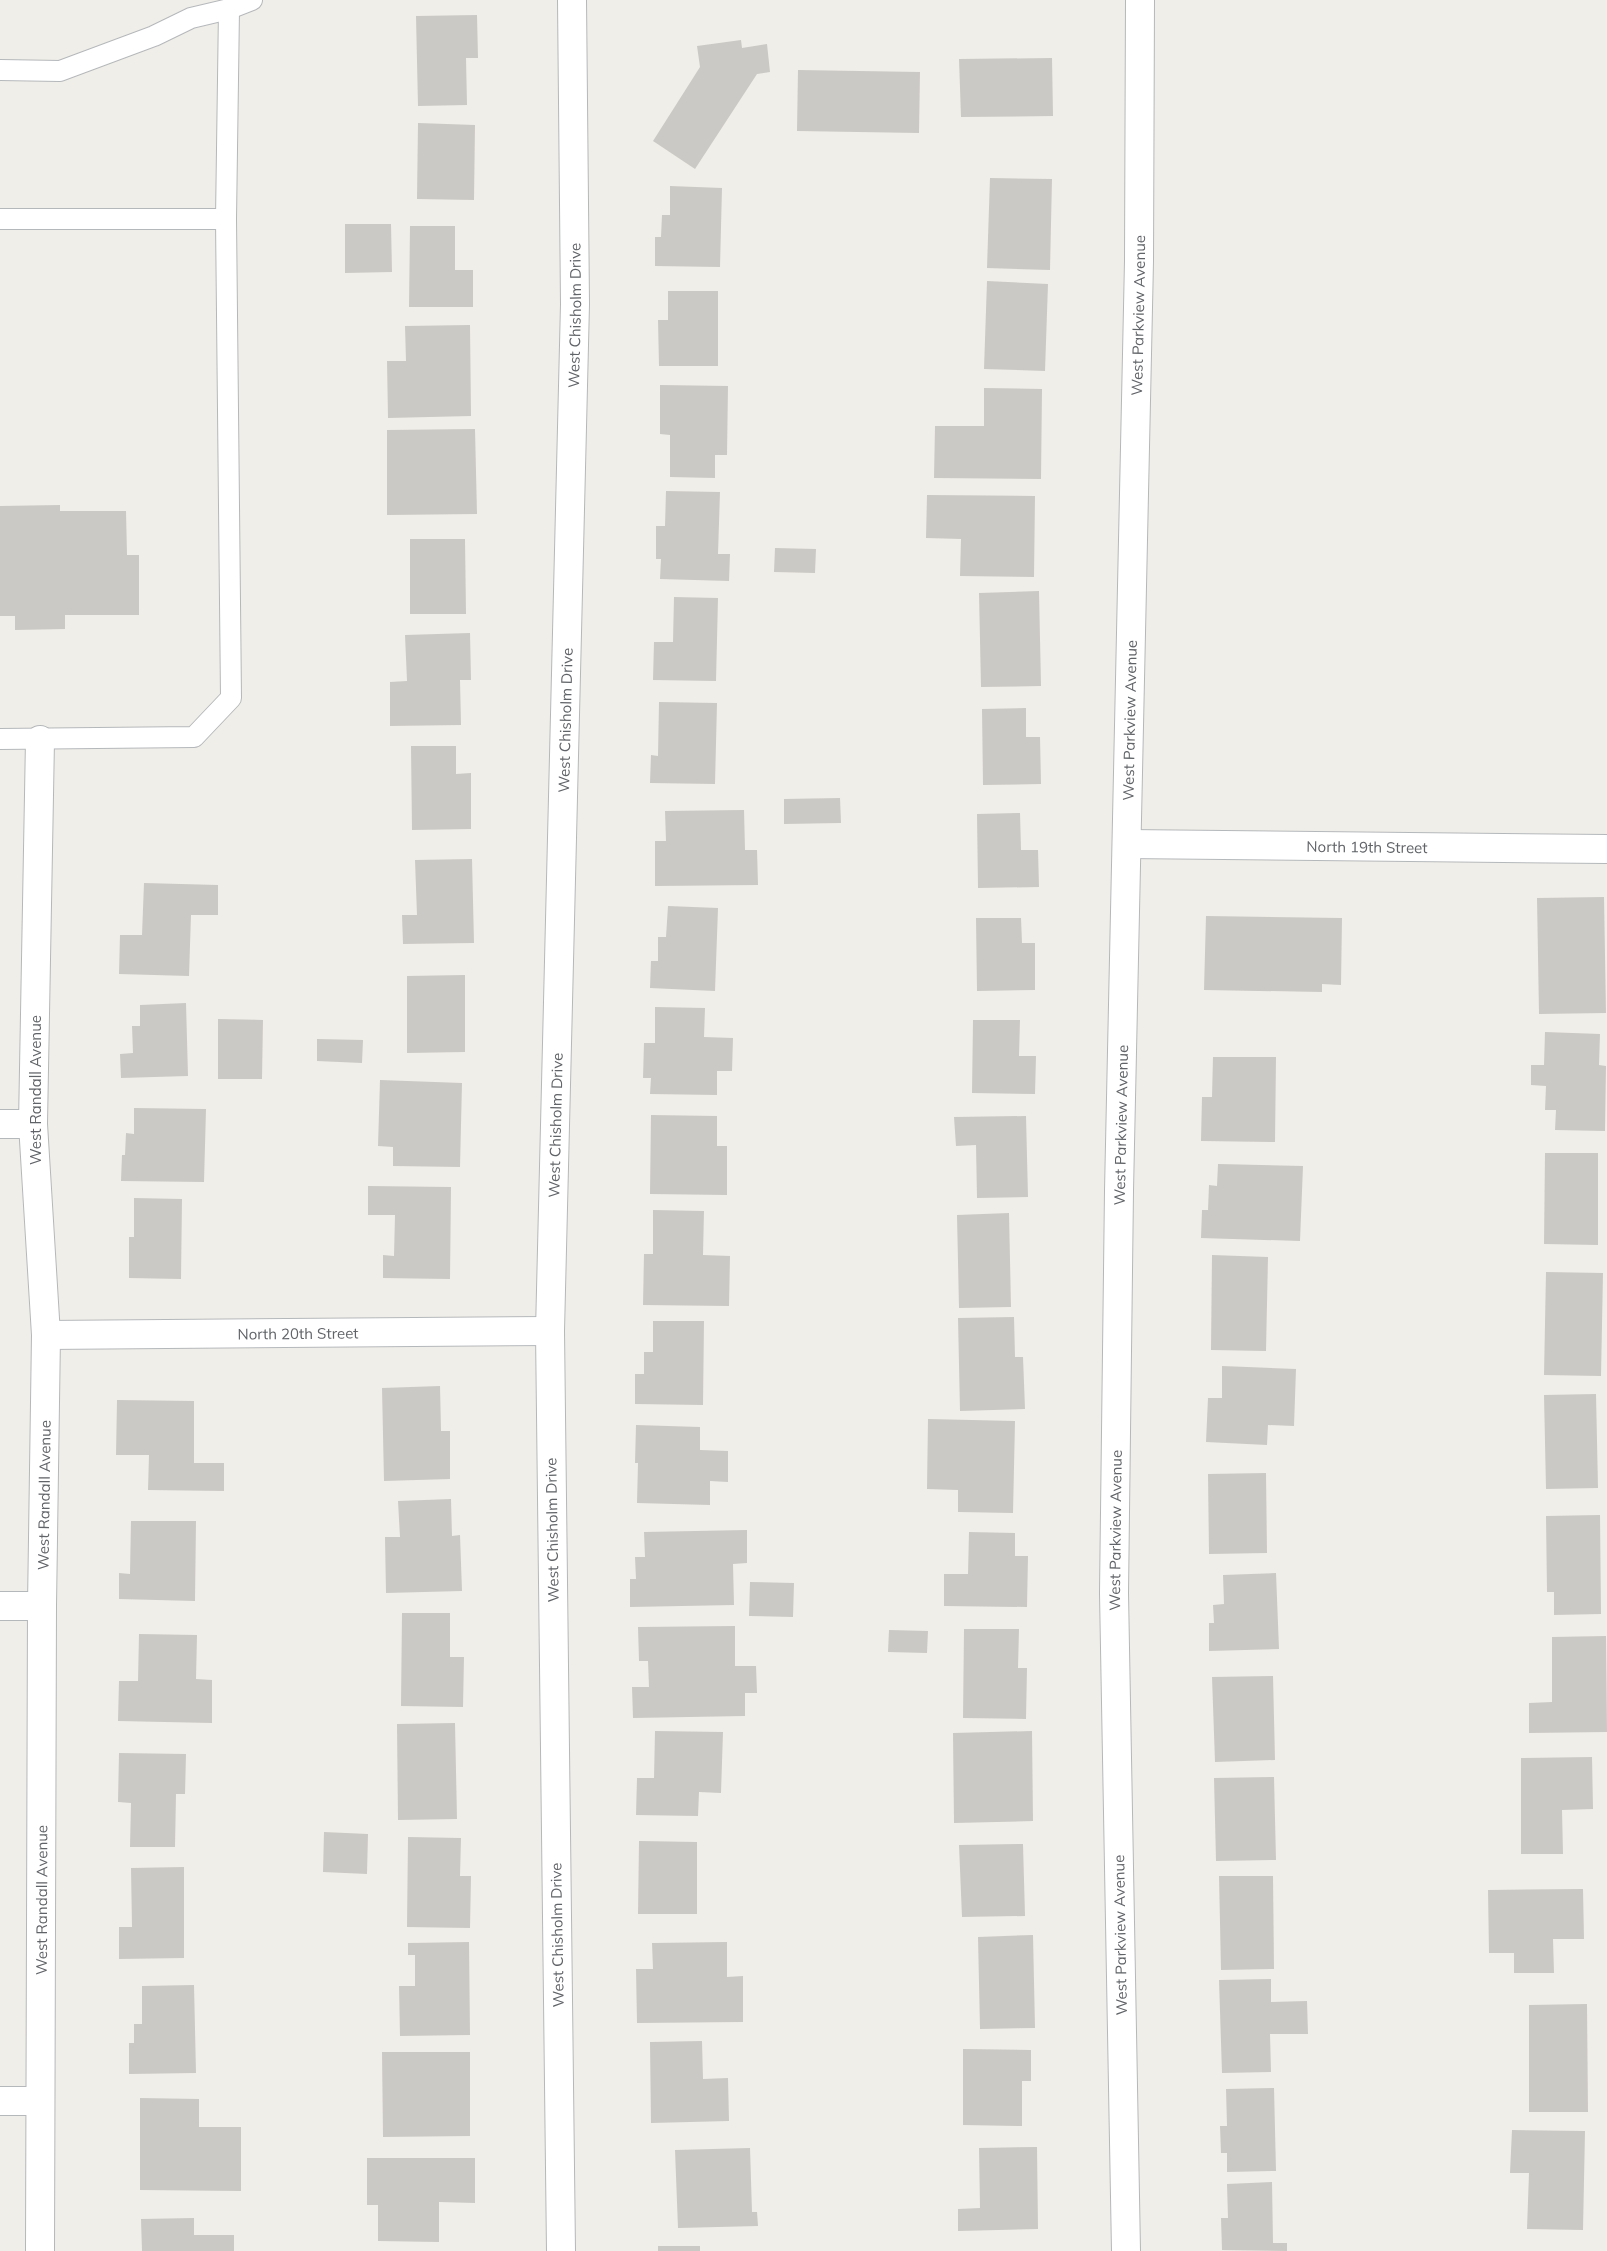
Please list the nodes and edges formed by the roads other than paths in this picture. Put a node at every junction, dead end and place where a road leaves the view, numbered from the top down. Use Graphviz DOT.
graph roads {
  1 [pos="252,0"];
  2 [pos="572,0"];
  3 [pos="1140,0"];
  4 [pos="229,9"];
  5 [pos="0,70"];
  6 [pos="0,218"];
  7 [pos="226,219"];
  8 [pos="0,739"];
  9 [pos="40,740"];
  10 [pos="1127,844"];
  11 [pos="1607,849"];
  12 [pos="0,1124"];
  13 [pos="33,1124"];
  14 [pos="550,1330"];
  15 [pos="46,1335"];
  16 [pos="0,1606"];
  17 [pos="42,1606"];
  18 [pos="0,2101"];
  19 [pos="40,2101"];
  20 [pos="40,2251"];
  21 [pos="561,2251"];
  22 [pos="1126,2251"];
  1 -- 4 [label="lane"];
  2 -- 14 [label="street, West Chisholm Drive"];
  3 -- 10 [label="street, West Parkview Avenue"];
  4 -- 5 [label="lane"];
  4 -- 7 [label="lane"];
  6 -- 7 [label="lane"];
  7 -- 9 [label="lane"];
  8 -- 9 [label="lane"];
  9 -- 13 [label="street, West Randall Avenue"];
  10 -- 11 [label="street, North 19th Street"];
  10 -- 22 [label="street, West Parkview Avenue"];
  12 -- 13 [label="street"];
  13 -- 15 [label="street, West Randall Avenue"];
  14 -- 15 [label="street, North 20th Street"];
  14 -- 21 [label="street, West Chisholm Drive"];
  15 -- 17 [label="street, West Randall Avenue"];
  16 -- 17 [label="street"];
  17 -- 19 [label="street, West Randall Avenue"];
  18 -- 19 [label="street"];
  19 -- 20 [label="street, West Randall Avenue"];
}
